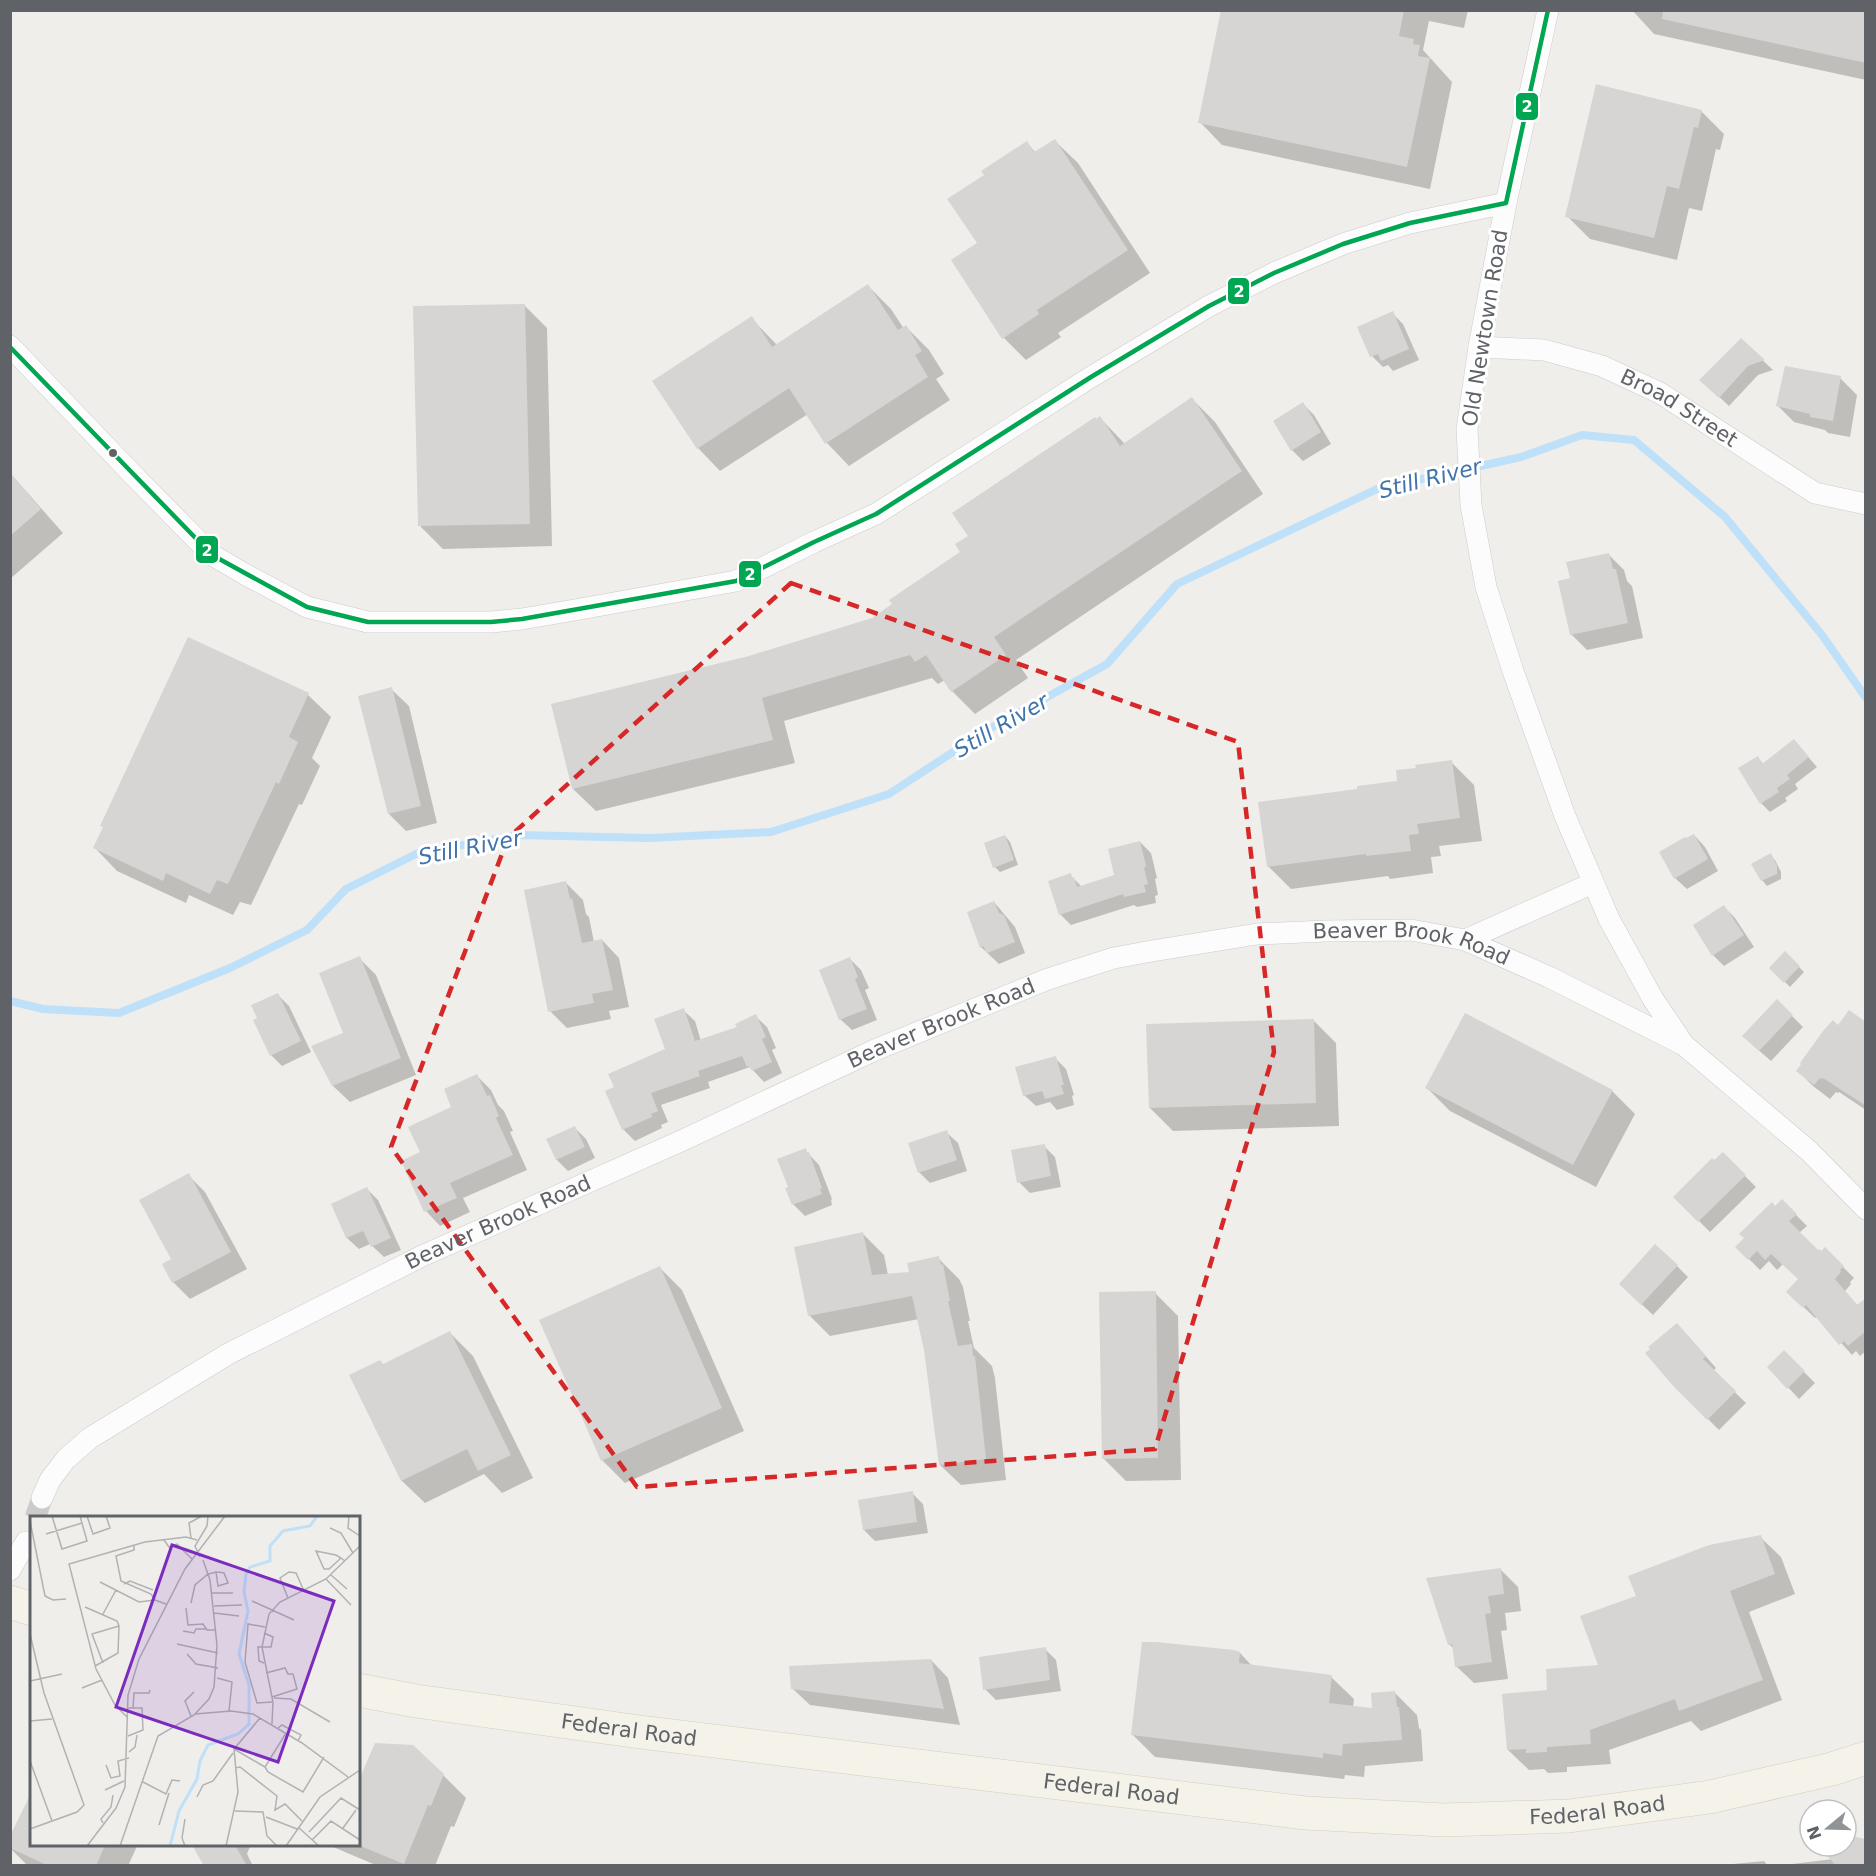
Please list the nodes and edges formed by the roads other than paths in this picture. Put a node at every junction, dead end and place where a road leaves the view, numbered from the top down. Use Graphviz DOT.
graph roads {
  1 [pos="1548,10"];
  2 [pos="1506,203"];
  3 [pos="10,345"];
  4 [pos="1479,347"];
  5 [pos="1866,504"];
  6 [pos="1593,883"];
  7 [pos="1465,940"];
  8 [pos="1684,1045"];
  9 [pos="1866,1209"];
  10 [pos="42,1498"];
  11 [pos="27,1542"];
  12 [pos="10,1570"];
  13 [pos="360,1690"];
  14 [pos="1866,1758"];
  1 -- 2 [label="street, Old Newtown Road"];
  2 -- 3 [label="street"];
  2 -- 4 [label="street, Old Newtown Road"];
  4 -- 5 [label="street, Broad Street"];
  4 -- 6 [label="street, Old Newtown Road"];
  6 -- 7 [label="street"];
  6 -- 8 [label="street, Old Newtown Road"];
  7 -- 8 [label="street, Beaver Brook Road"];
  7 -- 10 [label="street, Beaver Brook Road"];
  8 -- 9 [label="street, Beaver Brook Road"];
  11 -- 12 [label="street"];
  13 -- 14 [label="main road, Federal Road"];
}
